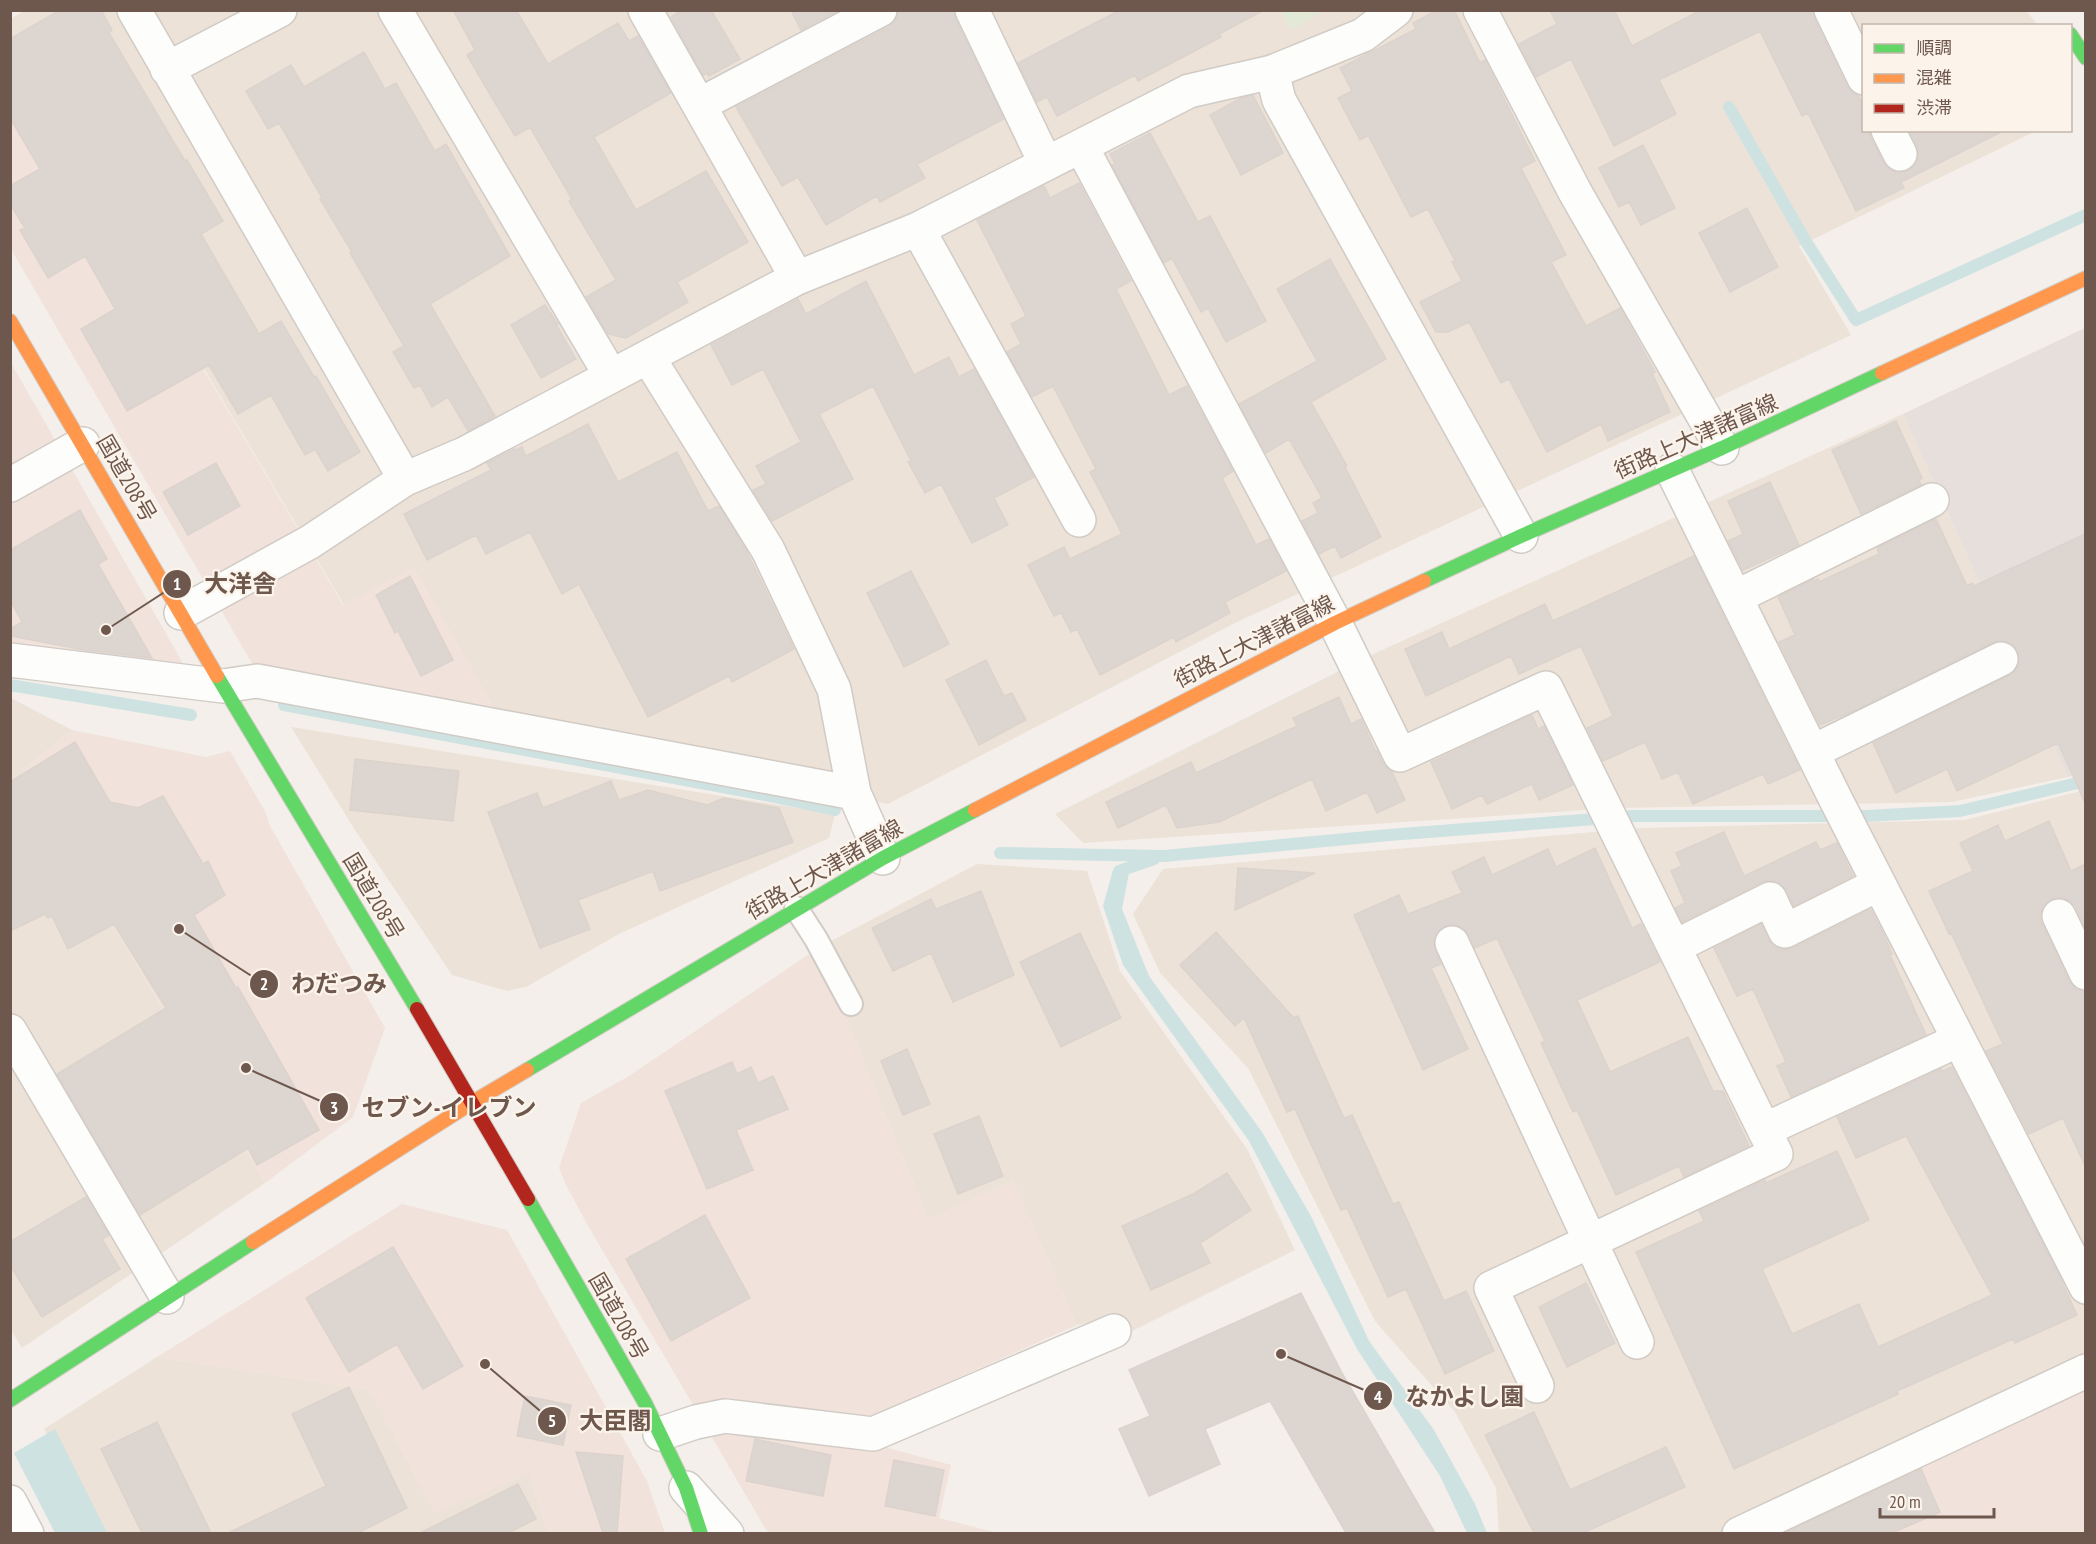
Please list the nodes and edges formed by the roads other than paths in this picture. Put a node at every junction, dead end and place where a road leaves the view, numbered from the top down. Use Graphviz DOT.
graph roads {
  1 [pos="134,10"];
  2 [pos="280,10"];
  3 [pos="394,10"];
  4 [pos="645,10"];
  5 [pos="880,10"];
  6 [pos="972,10"];
  7 [pos="1396,10"];
  8 [pos="1480,10"];
  9 [pos="1832,10"];
  10 [pos="2072,37"];
  11 [pos="2085,58"];
  12 [pos="167,69"];
  13 [pos="1272,72"];
  14 [pos="1862,76"];
  15 [pos="699,105"];
  16 [pos="1081,147"];
  17 [pos="1046,164"];
  18 [pos="918,229"];
  19 [pos="797,278"];
  20 [pos="2085,278"];
  21 [pos="10,321"];
  22 [pos="648,357"];
  23 [pos="611,376"];
  24 [pos="83,444"];
  25 [pos="1722,448"];
  26 [pos="1672,470"];
  27 [pos="405,479"];
  28 [pos="10,485"];
  29 [pos="1932,500"];
  30 [pos="1078,520"];
  31 [pos="1521,536"];
  32 [pos="1736,597"];
  33 [pos="181,613"];
  34 [pos="1335,623"];
  35 [pos="2001,659"];
  36 [pos="10,660"];
  37 [pos="223,686"];
  38 [pos="1812,752"];
  39 [pos="854,793"];
  40 [pos="883,858"];
  41 [pos="1879,884"];
  42 [pos="796,908"];
  43 [pos="1452,943"];
  44 [pos="1674,946"];
  45 [pos="851,1004"];
  46 [pos="10,1031"];
  47 [pos="1959,1040"];
  48 [pos="473,1102"];
  49 [pos="1764,1130"];
  50 [pos="2074,1238"];
  51 [pos="1591,1241"];
  52 [pos="2085,1287"];
  53 [pos="167,1297"];
  54 [pos="1114,1331"];
  55 [pos="1637,1342"];
  56 [pos="2085,1371"];
  57 [pos="1537,1386"];
  58 [pos="10,1400"];
  59 [pos="660,1434"];
  60 [pos="686,1488"];
  61 [pos="10,1502"];
  62 [pos="27,1533"];
  63 [pos="701,1533"];
  64 [pos="727,1533"];
  65 [pos="1739,1533"];
  1 -- 12 [label="street"];
  2 -- 12 [label="street"];
  3 -- 23 [label="street"];
  4 -- 15 [label="street"];
  5 -- 15 [label="street"];
  6 -- 17 [label="street"];
  7 -- 13 [label="street"];
  8 -- 25 [label="street"];
  9 -- 14 [label="street"];
  10 -- 11 [label="main road"];
  12 -- 27 [label="street"];
  13 -- 16 [label="street"];
  13 -- 31 [label="street"];
  15 -- 19 [label="street"];
  16 -- 17 [label="street"];
  16 -- 34 [label="street"];
  17 -- 18 [label="street"];
  18 -- 19 [label="street"];
  18 -- 30 [label="street"];
  19 -- 22 [label="street"];
  20 -- 25 [label="main road, 街路上大津諸富線"];
  21 -- 24 [label="main road, 国道208号"];
  22 -- 23 [label="street"];
  22 -- 39 [label="street"];
  23 -- 27 [label="street"];
  24 -- 28 [label="street"];
  24 -- 33 [label="main road, 国道208号"];
  25 -- 26 [label="main road, 街路上大津諸富線"];
  26 -- 31 [label="main road, 街路上大津諸富線"];
  26 -- 32 [label="street"];
  27 -- 33 [label="street"];
  29 -- 32 [label="street"];
  31 -- 34 [label="main road, 街路上大津諸富線"];
  32 -- 38 [label="street"];
  33 -- 37 [label="main road, 国道208号"];
  34 -- 40 [label="main road, 街路上大津諸富線"];
  34 -- 44 [label="street"];
  35 -- 38 [label="street"];
  36 -- 37 [label="street"];
  37 -- 39 [label="street"];
  37 -- 48 [label="main road, 国道208号"];
  38 -- 41 [label="street"];
  39 -- 40 [label="street"];
  40 -- 42 [label="main road, 街路上大津諸富線"];
  41 -- 44 [label="street"];
  41 -- 47 [label="street"];
  42 -- 45 [label="lane"];
  42 -- 48 [label="main road, 街路上大津諸富線"];
  43 -- 51 [label="street"];
  44 -- 49 [label="street"];
  46 -- 53 [label="street"];
  47 -- 49 [label="street"];
  47 -- 50 [label="street"];
  48 -- 53 [label="main road, 街路上大津諸富線"];
  48 -- 59 [label="main road, 国道208号"];
  49 -- 51 [label="street"];
  50 -- 52 [label="street"];
  51 -- 55 [label="street"];
  51 -- 57 [label="street"];
  53 -- 58 [label="main road, 街路上大津諸富線"];
  54 -- 59 [label="street"];
  56 -- 65 [label="street"];
  59 -- 60 [label="main road, 国道208号"];
  60 -- 63 [label="main road, 国道208号"];
  60 -- 64 [label="street"];
  61 -- 62 [label="street"];
}
